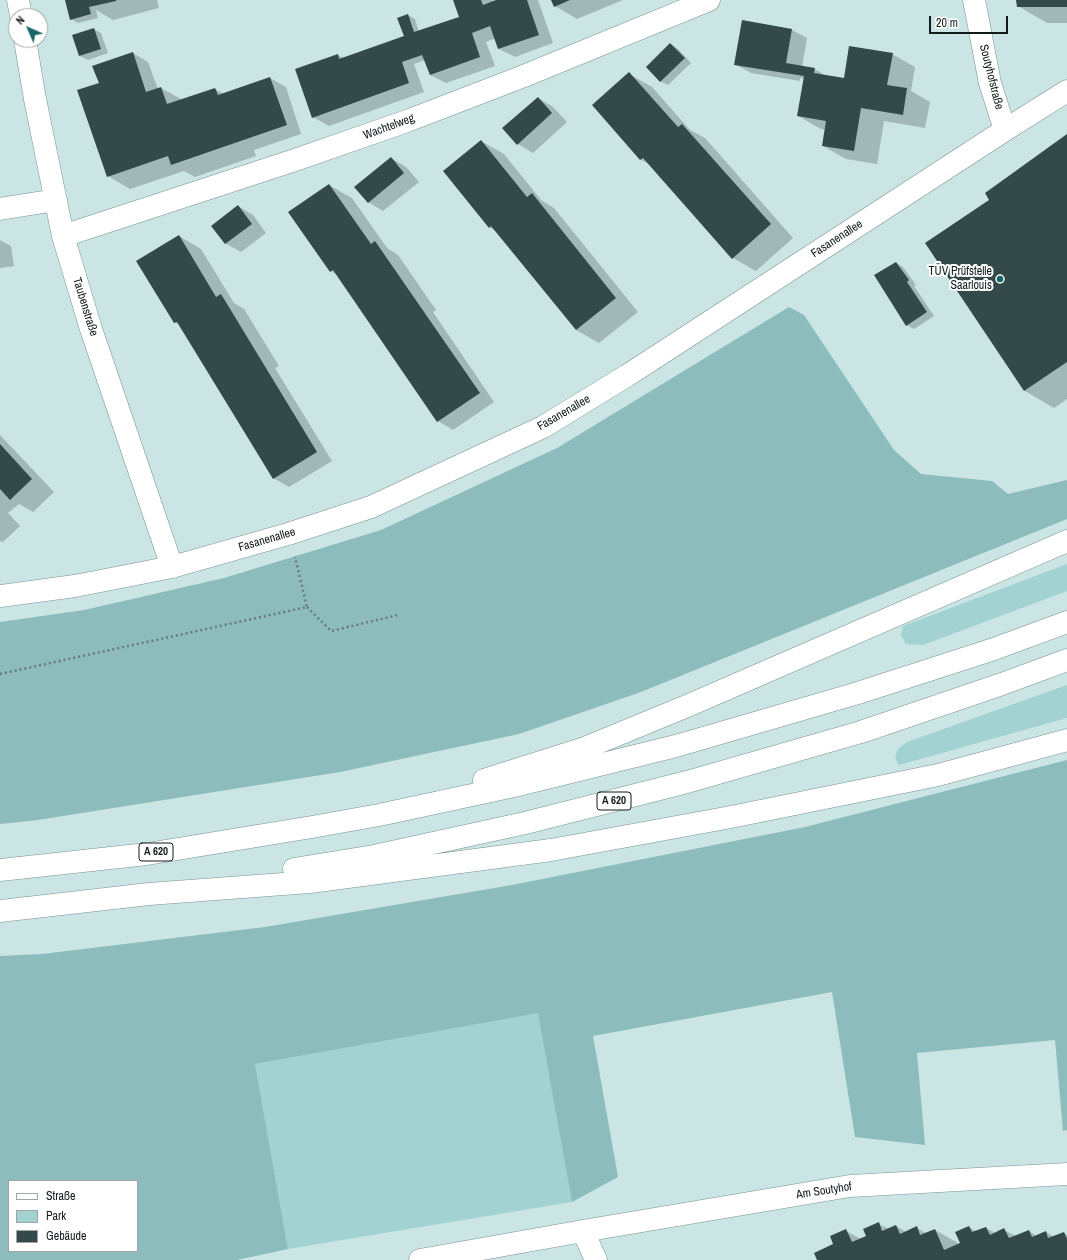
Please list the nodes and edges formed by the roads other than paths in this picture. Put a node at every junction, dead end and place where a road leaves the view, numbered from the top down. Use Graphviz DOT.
graph roads {
  1 [pos="709,0"];
  2 [pos="974,0"];
  3 [pos="26,48"];
  4 [pos="1067,91"];
  5 [pos="1005,130"];
  6 [pos="56,200"];
  7 [pos="0,209"];
  8 [pos="63,236"];
  9 [pos="1067,541"];
  10 [pos="172,567"];
  11 [pos="0,596"];
  12 [pos="1067,622"];
  13 [pos="1067,660"];
  14 [pos="1067,740"];
  15 [pos="312,828"];
  16 [pos="0,870"];
  17 [pos="149,894"];
  18 [pos="0,911"];
  19 [pos="1067,1174"];
  20 [pos="583,1231"];
  21 [pos="420,1260"];
  22 [pos="596,1260"];
  1 -- 8 [label="main road, Wachtelweg"];
  2 -- 5 [label="main road, Soutyhofstraße"];
  3 -- 6 [label="main road, Taubenstraße"];
  4 -- 5 [label="main road, Fasanenallee"];
  5 -- 10 [label="main road, Fasanenallee"];
  6 -- 7 [label="main road"];
  6 -- 8 [label="main road, Taubenstraße"];
  8 -- 10 [label="main road, Taubenstraße"];
  9 -- 15 [label="main road"];
  10 -- 11 [label="main road, Fasanenallee"];
  12 -- 15 [label="main road, A 620"];
  13 -- 17 [label="main road, A 620"];
  14 -- 17 [label="main road"];
  15 -- 16 [label="main road, A 620"];
  17 -- 18 [label="main road, A 620"];
  19 -- 20 [label="main road, Am Soutyhof"];
  20 -- 21 [label="main road, Am Soutyhof"];
  20 -- 22 [label="main road"];
}
